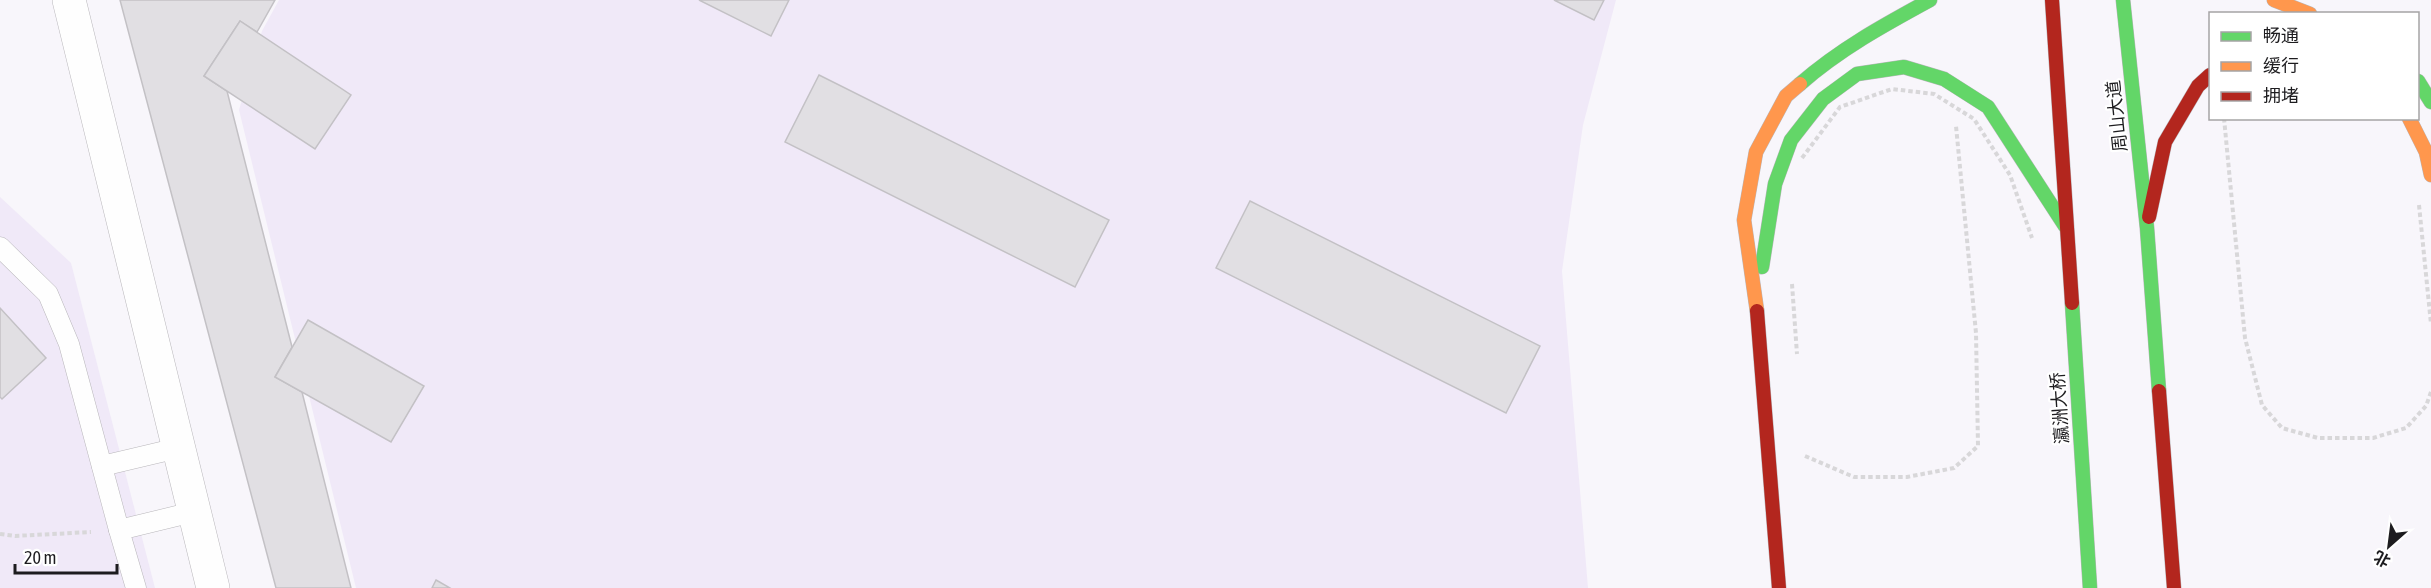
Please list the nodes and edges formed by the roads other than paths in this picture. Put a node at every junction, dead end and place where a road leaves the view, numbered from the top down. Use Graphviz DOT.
graph roads {
  1 [pos="69,0"];
  2 [pos="1930,0"];
  3 [pos="2052,0"];
  4 [pos="2123,0"];
  5 [pos="2274,0"];
  6 [pos="2305,12"];
  7 [pos="2209,77"];
  8 [pos="2419,83"];
  9 [pos="2431,102"];
  10 [pos="2410,120"];
  11 [pos="2431,175"];
  12 [pos="2066,226"];
  13 [pos="2147,228"];
  14 [pos="0,247"];
  15 [pos="1757,314"];
  16 [pos="178,448"];
  17 [pos="102,466"];
  18 [pos="193,512"];
  19 [pos="119,530"];
  20 [pos="136,588"];
  21 [pos="213,588"];
  22 [pos="1779,588"];
  23 [pos="2090,588"];
  24 [pos="2174,588"];
  1 -- 16 [label="street"];
  2 -- 15 [label="main road"];
  3 -- 12 [label="main road"];
  4 -- 13 [label="main road, 周山大道"];
  5 -- 6 [label="main road"];
  7 -- 13 [label="main road"];
  8 -- 9 [label="main road"];
  10 -- 11 [label="main road"];
  12 -- 15 [label="main road"];
  12 -- 23 [label="main road, 瀛洲大桥"];
  13 -- 24 [label="main road"];
  14 -- 17 [label="lane"];
  15 -- 22 [label="main road"];
  16 -- 17 [label="lane"];
  16 -- 18 [label="street"];
  17 -- 19 [label="lane"];
  18 -- 19 [label="lane"];
  18 -- 21 [label="street"];
  19 -- 20 [label="lane"];
}
